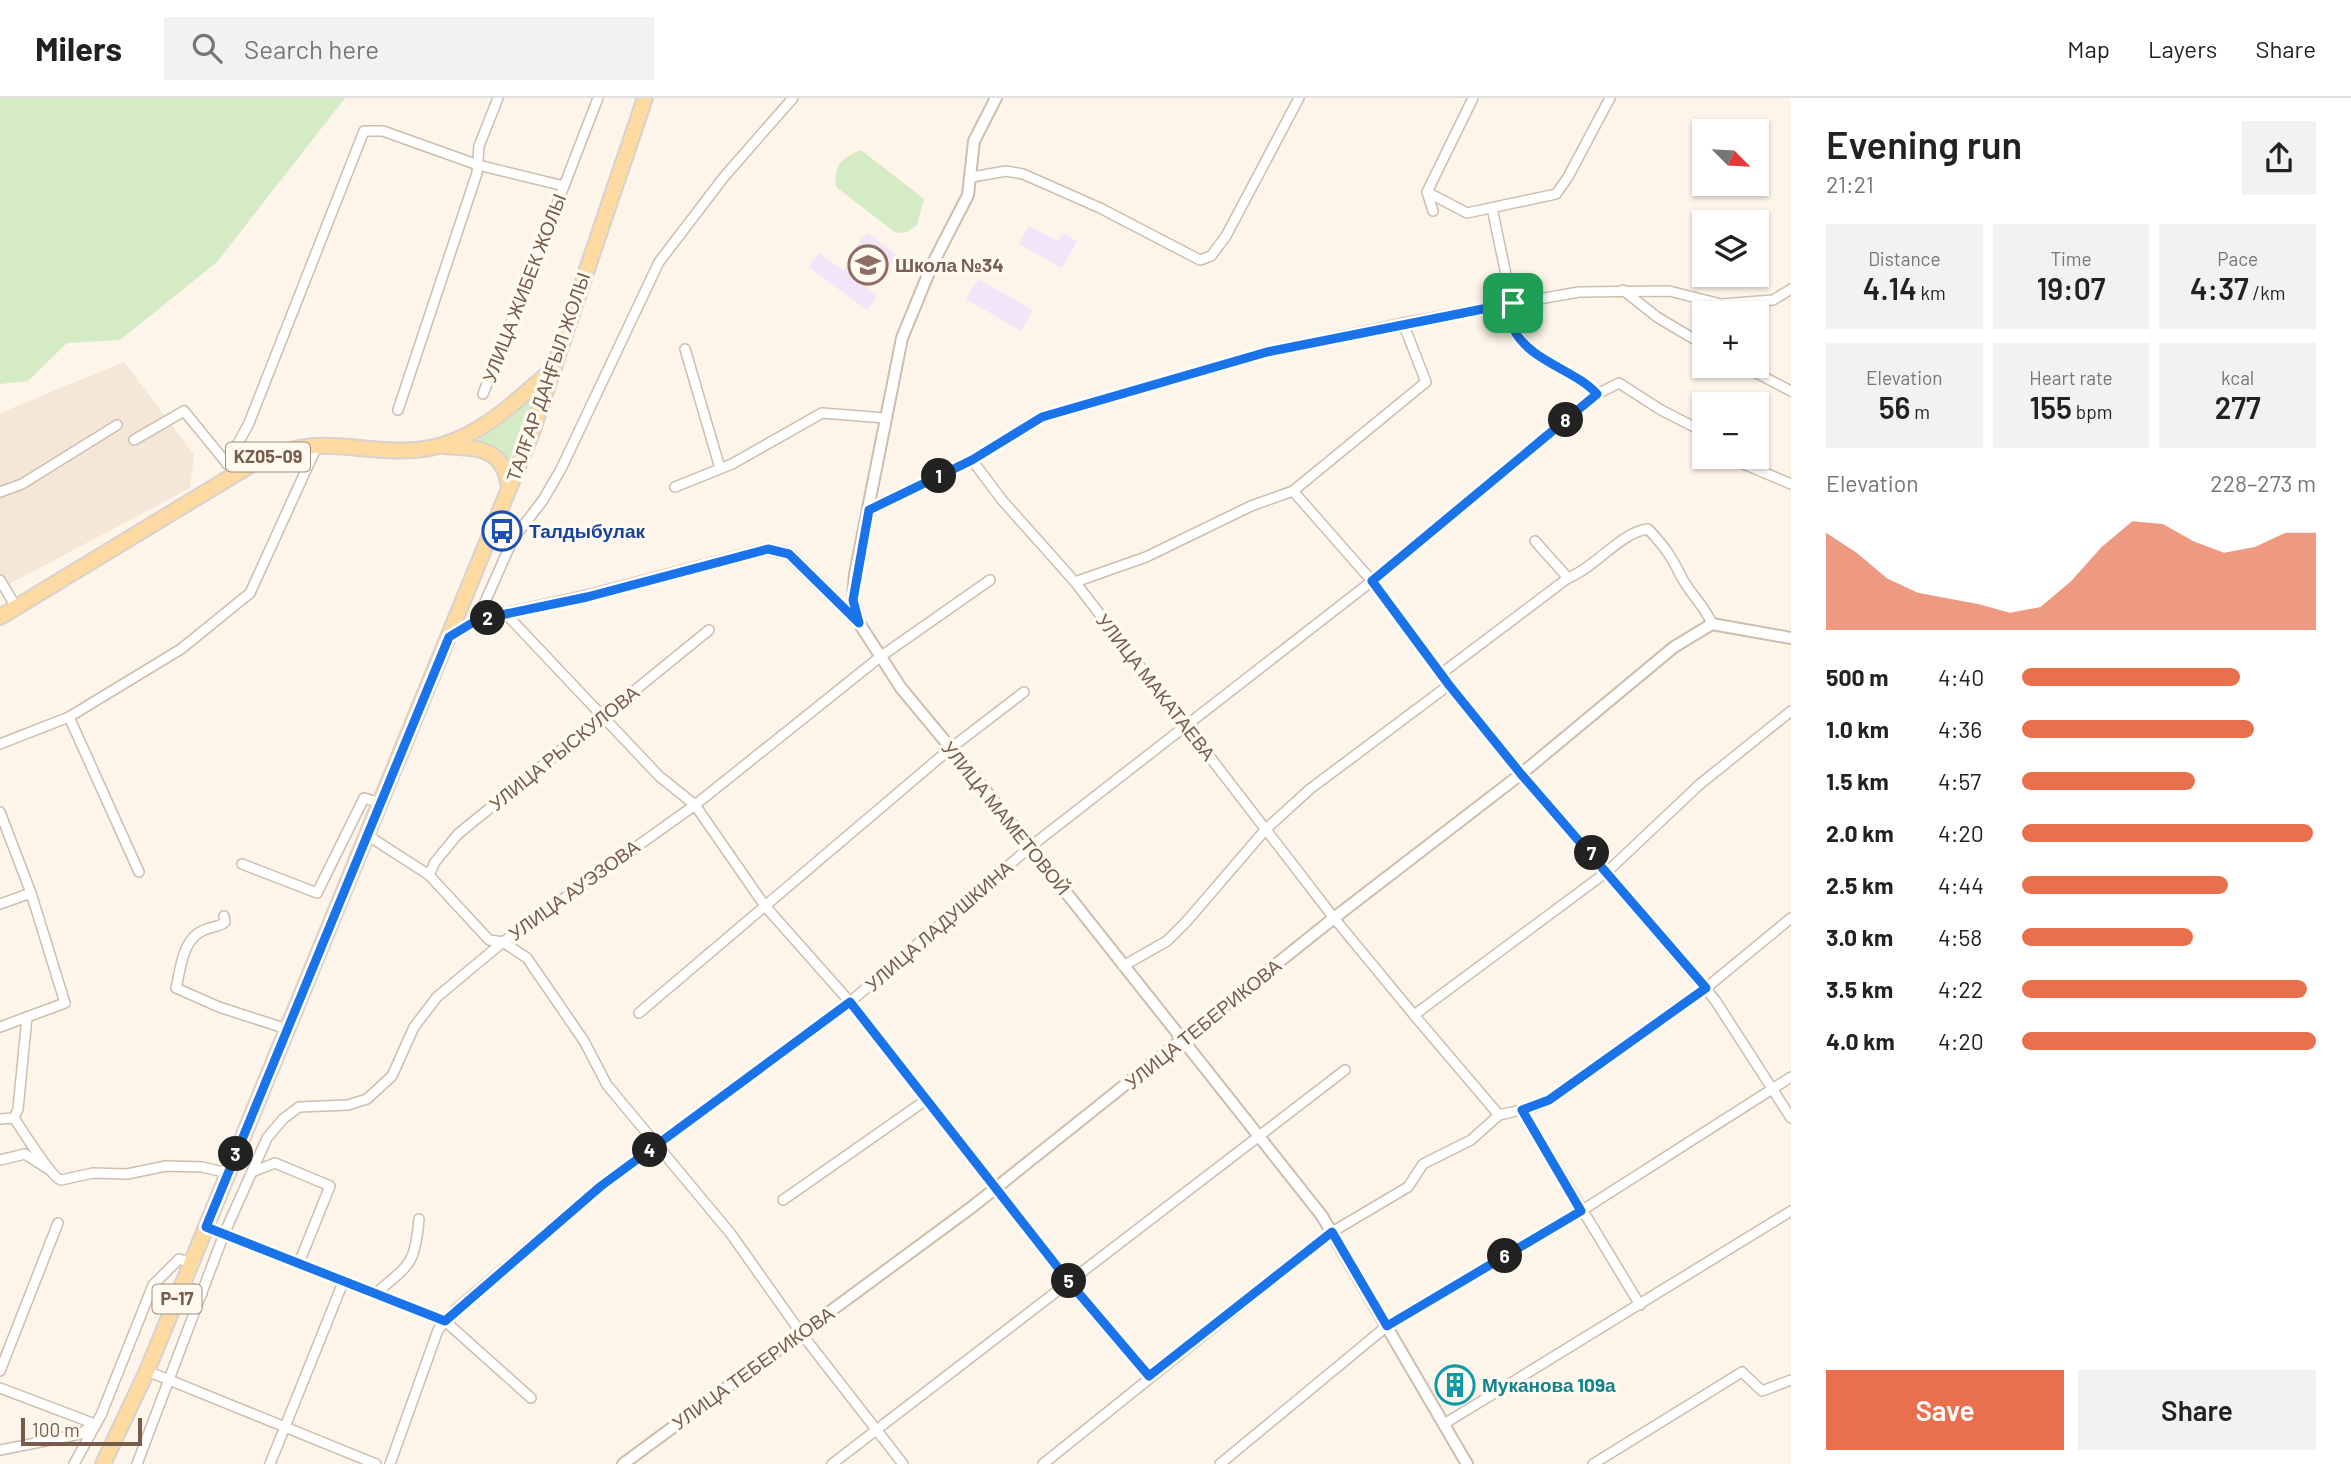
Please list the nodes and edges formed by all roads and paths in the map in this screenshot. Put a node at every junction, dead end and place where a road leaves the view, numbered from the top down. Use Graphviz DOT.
graph roads {
  1 [pos="498,98"];
  2 [pos="598,98"];
  3 [pos="645,98"];
  4 [pos="793,98"];
  5 [pos="996,98"];
  6 [pos="1299,98"];
  7 [pos="1473,98"];
  8 [pos="1609,98"];
  9 [pos="478,165"];
  10 [pos="972,177"];
  11 [pos="564,186"];
  12 [pos="1427,192"];
  13 [pos="1492,208"];
  14 [pos="1433,211"];
  15 [pos="1791,289"];
  16 [pos="1623,290"];
  17 [pos="1513,303"];
  18 [pos="1403,323"];
  19 [pos="1692,338"];
  20 [pos="685,349"];
  21 [pos="553,369"];
  22 [pos="1766,378"];
  23 [pos="1791,391"];
  24 [pos="483,394"];
  25 [pos="1597,394"];
  26 [pos="398,410"];
  27 [pos="885,418"];
  28 [pos="117,425"];
  29 [pos="1692,426"];
  30 [pos="134,440"];
  31 [pos="317,446"];
  32 [pos="440,446"];
  33 [pos="972,460"];
  34 [pos="231,468"];
  35 [pos="720,468"];
  36 [pos="1755,469"];
  37 [pos="1791,484"];
  38 [pos="3,487"];
  39 [pos="675,487"];
  40 [pos="509,489"];
  41 [pos="1293,491"];
  42 [pos="869,510"];
  43 [pos="1535,541"];
  44 [pos="1568,578"];
  45 [pos="0,580"];
  46 [pos="990,580"];
  47 [pos="1372,581"];
  48 [pos="1075,582"];
  49 [pos="16,607"];
  50 [pos="506,614"];
  51 [pos="0,617"];
  52 [pos="477,620"];
  53 [pos="859,623"];
  54 [pos="1712,624"];
  55 [pos="709,630"];
  56 [pos="449,637"];
  57 [pos="1791,638"];
  58 [pos="880,657"];
  59 [pos="1442,674"];
  60 [pos="1449,685"];
  61 [pos="1024,692"];
  62 [pos="1791,711"];
  63 [pos="604,715"];
  64 [pos="69,717"];
  65 [pos="1188,726"];
  66 [pos="0,744"];
  67 [pos="951,748"];
  68 [pos="1521,774"];
  69 [pos="380,803"];
  70 [pos="695,804"];
  71 [pos="0,812"];
  72 [pos="1266,829"];
  73 [pos="367,835"];
  74 [pos="1030,847"];
  75 [pos="242,864"];
  76 [pos="1608,871"];
  77 [pos="139,872"];
  78 [pos="429,875"];
  79 [pos="31,893"];
  80 [pos="0,904"];
  81 [pos="765,906"];
  82 [pos="224,916"];
  83 [pos="1334,918"];
  84 [pos="1791,918"];
  85 [pos="503,942"];
  86 [pos="1124,966"];
  87 [pos="1706,988"];
  88 [pos="850,1002"];
  89 [pos="639,1013"];
  90 [pos="1415,1015"];
  91 [pos="27,1017"];
  92 [pos="0,1027"];
  93 [pos="288,1029"];
  94 [pos="1183,1041"];
  95 [pos="1345,1070"];
  96 [pos="1791,1077"];
  97 [pos="1773,1088"];
  98 [pos="926,1100"];
  99 [pos="1522,1110"];
  100 [pos="1499,1115"];
  101 [pos="14,1118"];
  102 [pos="1791,1118"];
  103 [pos="0,1119"];
  104 [pos="1258,1134"];
  105 [pos="658,1143"];
  106 [pos="0,1160"];
  107 [pos="48,1169"];
  108 [pos="252,1172"];
  109 [pos="228,1174"];
  110 [pos="996,1189"];
  111 [pos="783,1200"];
  112 [pos="1581,1211"];
  113 [pos="1791,1211"];
  114 [pos="419,1219"];
  115 [pos="58,1223"];
  116 [pos="206,1227"];
  117 [pos="1332,1232"];
  118 [pos="224,1234"];
  119 [pos="299,1263"];
  120 [pos="191,1264"];
  121 [pos="344,1280"];
  122 [pos="1070,1283"];
  123 [pos="183,1284"];
  124 [pos="376,1293"];
  125 [pos="202,1294"];
  126 [pos="1640,1305"];
  127 [pos="445,1321"];
  128 [pos="1387,1326"];
  129 [pos="801,1334"];
  130 [pos="0,1371"];
  131 [pos="147,1371"];
  132 [pos="1149,1376"];
  133 [pos="167,1380"];
  134 [pos="1791,1380"];
  135 [pos="0,1388"];
  136 [pos="531,1398"];
  137 [pos="1444,1423"];
  138 [pos="95,1424"];
  139 [pos="284,1427"];
  140 [pos="121,1429"];
  141 [pos="878,1429"];
  142 [pos="0,1450"];
  143 [pos="74,1464"];
  144 [pos="103,1464"];
  145 [pos="110,1464"];
  146 [pos="137,1464"];
  147 [pos="270,1464"];
  148 [pos="376,1464"];
  149 [pos="390,1464"];
  150 [pos="623,1464"];
  151 [pos="832,1464"];
  152 [pos="903,1464"];
  153 [pos="1043,1464"];
  154 [pos="1220,1464"];
  155 [pos="1466,1464"];
  156 [pos="1593,1464"];
  1 -- 9 [label="street"];
  2 -- 11 [label="street"];
  3 -- 21 [label="main road, ТАЛҒАР ДАҢҒЫЛ ЖОЛЫ"];
  4 -- 52 [label="street"];
  5 -- 10 [label="street, УЛИЦА МАМЕТОВОЙ"];
  6 -- 10 [label="street"];
  7 -- 12 [label="street"];
  8 -- 13 [label="street"];
  9 -- 11 [label="street, УЛИЦА ЖИБЕК ЖОЛЫ"];
  9 -- 26 [label="street"];
  9 -- 34 [label="street, УЛИЦА ЖИБЕК ЖОЛЫ"];
  10 -- 27 [label="street, УЛИЦА МАМЕТОВОЙ"];
  11 -- 24 [label="street, УЛИЦА ЖИБЕК ЖОЛЫ"];
  12 -- 13 [label="street"];
  12 -- 14 [label="street"];
  13 -- 17 [label="street"];
  15 -- 16 [label="street"];
  16 -- 17 [label="street"];
  16 -- 19 [label="street"];
  17 -- 18 [label="street"];
  17 -- 25 [label="street"];
  18 -- 33 [label="street"];
  18 -- 41 [label="street"];
  20 -- 35 [label="street"];
  21 -- 32 [label="main road, KZ05-09"];
  21 -- 40 [label="main road, ТАЛҒАР ДАҢҒЫЛ ЖОЛЫ / P-17"];
  22 -- 23 [label="street"];
  25 -- 29 [label="street, УЛИЦА ЛАДУШКИНА"];
  25 -- 47 [label="street, УЛИЦА ЛАДУШКИНА"];
  27 -- 35 [label="street"];
  27 -- 42 [label="street, УЛИЦА МАМЕТОВОЙ"];
  28 -- 38 [label="street"];
  30 -- 34 [label="street"];
  31 -- 32 [label="main road, KZ05-09"];
  31 -- 34 [label="main road, KZ05-09"];
  31 -- 64 [label="street"];
  32 -- 40 [label="main road"];
  33 -- 42 [label="street"];
  33 -- 48 [label="street, УЛИЦА МАКАТАЕВА"];
  34 -- 49 [label="main road, KZ05-09"];
  35 -- 39 [label="street"];
  36 -- 37 [label="street"];
  40 -- 56 [label="main road, ТАЛҒАР ДАҢҒЫЛ ЖОЛЫ / P-17"];
  41 -- 47 [label="street"];
  41 -- 48 [label="street"];
  42 -- 53 [label="street, УЛИЦА МАМЕТОВОЙ"];
  43 -- 44 [label="street"];
  44 -- 54 [label="street"];
  44 -- 59 [label="street"];
  45 -- 49 [label="street"];
  46 -- 58 [label="street, УЛИЦА АУЭЗОВА"];
  47 -- 59 [label="street"];
  47 -- 65 [label="street, УЛИЦА ЛАДУШКИНА"];
  48 -- 65 [label="street, УЛИЦА МАКАТАЕВА"];
  49 -- 51 [label="main road, KZ05-09"];
  50 -- 52 [label="street"];
  50 -- 53 [label="street"];
  50 -- 63 [label="street"];
  52 -- 56 [label="street"];
  53 -- 58 [label="street, УЛИЦА МАМЕТОВОЙ"];
  54 -- 57 [label="street"];
  54 -- 68 [label="street, УЛИЦА ТЕБЕРИКОВА"];
  55 -- 63 [label="street, УЛИЦА РЫСКУЛОВА"];
  56 -- 69 [label="main road, ТАЛҒАР ДАҢҒЫЛ ЖОЛЫ / P-17"];
  58 -- 67 [label="street, УЛИЦА МАМЕТОВОЙ"];
  58 -- 70 [label="street, УЛИЦА АУЭЗОВА"];
  59 -- 60 [label="street"];
  60 -- 68 [label="street"];
  60 -- 72 [label="street"];
  61 -- 67 [label="street"];
  62 -- 76 [label="street"];
  63 -- 70 [label="street"];
  63 -- 78 [label="street, УЛИЦА РЫСКУЛОВА"];
  64 -- 66 [label="street"];
  64 -- 77 [label="street"];
  65 -- 72 [label="street, УЛИЦА МАКАТАЕВА"];
  65 -- 74 [label="street, УЛИЦА ЛАДУШКИНА"];
  67 -- 74 [label="street, УЛИЦА МАМЕТОВОЙ"];
  67 -- 81 [label="street"];
  68 -- 76 [label="street"];
  68 -- 83 [label="street, УЛИЦА ТЕБЕРИКОВА"];
  69 -- 73 [label="main road, ТАЛҒАР ДАҢҒЫЛ ЖОЛЫ / P-17"];
  69 -- 75 [label="street"];
  70 -- 81 [label="street"];
  70 -- 85 [label="street, УЛИЦА АУЭЗОВА"];
  71 -- 79 [label="street"];
  72 -- 83 [label="street, УЛИЦА МАКАТАЕВА"];
  72 -- 86 [label="street"];
  73 -- 78 [label="street"];
  73 -- 93 [label="main road, ТАЛҒАР ДАҢҒЫЛ ЖОЛЫ / P-17"];
  74 -- 86 [label="street, УЛИЦА МАМЕТОВОЙ"];
  74 -- 88 [label="street, УЛИЦА ЛАДУШКИНА"];
  76 -- 87 [label="street"];
  76 -- 90 [label="street"];
  78 -- 85 [label="street"];
  79 -- 80 [label="street"];
  79 -- 91 [label="street"];
  81 -- 88 [label="street"];
  81 -- 89 [label="street"];
  82 -- 93 [label="street"];
  83 -- 90 [label="street, УЛИЦА МАКАТАЕВА"];
  83 -- 94 [label="street, УЛИЦА ТЕБЕРИКОВА"];
  84 -- 87 [label="street"];
  85 -- 105 [label="street"];
  85 -- 108 [label="street, УЛИЦА АУЭЗОВА"];
  86 -- 94 [label="street, УЛИЦА МАМЕТОВОЙ"];
  87 -- 97 [label="street"];
  87 -- 99 [label="street"];
  88 -- 98 [label="street"];
  88 -- 105 [label="street, УЛИЦА ЛАДУШКИНА"];
  90 -- 100 [label="street, УЛИЦА МАКАТАЕВА"];
  91 -- 92 [label="street"];
  91 -- 101 [label="street"];
  93 -- 109 [label="main road, ТАЛҒАР ДАҢҒЫЛ ЖОЛЫ / P-17"];
  94 -- 104 [label="street, УЛИЦА МАМЕТОВОЙ"];
  94 -- 110 [label="street, УЛИЦА ТЕБЕРИКОВА"];
  95 -- 104 [label="street"];
  96 -- 97 [label="street"];
  97 -- 102 [label="street"];
  97 -- 112 [label="street"];
  98 -- 110 [label="street"];
  98 -- 111 [label="street"];
  99 -- 100 [label="street"];
  99 -- 112 [label="street"];
  100 -- 117 [label="street"];
  101 -- 103 [label="street"];
  101 -- 107 [label="street"];
  104 -- 117 [label="street, УЛИЦА МАМЕТОВОЙ"];
  104 -- 122 [label="street"];
  105 -- 127 [label="street, УЛИЦА ЛАДУШКИНА"];
  105 -- 129 [label="street"];
  106 -- 107 [label="street"];
  107 -- 109 [label="street"];
  108 -- 118 [label="street, УЛИЦА АУЭЗОВА"];
  108 -- 119 [label="street"];
  109 -- 116 [label="main road, ТАЛҒАР ДАҢҒЫЛ ЖОЛЫ / P-17"];
  110 -- 122 [label="street"];
  110 -- 129 [label="street, УЛИЦА ТЕБЕРИКОВА"];
  112 -- 126 [label="street"];
  112 -- 128 [label="street"];
  113 -- 126 [label="street"];
  114 -- 124 [label="street"];
  115 -- 130 [label="street"];
  116 -- 118 [label="street"];
  116 -- 120 [label="main road, ТАЛҒАР ДАҢҒЫЛ ЖОЛЫ / P-17"];
  117 -- 128 [label="street, УЛИЦА МАМЕТОВОЙ"];
  117 -- 132 [label="street"];
  118 -- 119 [label="street"];
  118 -- 125 [label="street, УЛИЦА АУЭЗОВА"];
  119 -- 121 [label="street"];
  120 -- 123 [label="main road, ТАЛҒАР ДАҢҒЫЛ ЖОЛЫ / P-17"];
  120 -- 138 [label="street"];
  121 -- 124 [label="street"];
  121 -- 139 [label="street"];
  122 -- 132 [label="street"];
  122 -- 141 [label="street"];
  123 -- 125 [label="street"];
  123 -- 131 [label="main road, ТАЛҒАР ДАҢҒЫЛ ЖОЛЫ / P-17"];
  124 -- 127 [label="street"];
  125 -- 133 [label="street, УЛИЦА АУЭЗОВА"];
  126 -- 137 [label="street"];
  127 -- 136 [label="street"];
  127 -- 149 [label="street, УЛИЦА ЛАДУШКИНА"];
  128 -- 137 [label="street, УЛИЦА МАМЕТОВОЙ"];
  128 -- 154 [label="street"];
  129 -- 141 [label="street"];
  129 -- 150 [label="street, УЛИЦА ТЕБЕРИКОВА"];
  131 -- 133 [label="street"];
  131 -- 140 [label="main road, ТАЛҒАР ДАҢҒЫЛ ЖОЛЫ / P-17"];
  132 -- 153 [label="street"];
  133 -- 139 [label="street"];
  133 -- 146 [label="street, УЛИЦА АУЭЗОВА"];
  134 -- 156 [label="street"];
  135 -- 138 [label="street"];
  137 -- 155 [label="street, УЛИЦА МАМЕТОВОЙ"];
  138 -- 142 [label="street"];
  138 -- 143 [label="street"];
  139 -- 147 [label="street"];
  139 -- 148 [label="street"];
  140 -- 144 [label="main road, ТАЛҒАР ДАҢҒЫЛ ЖОЛЫ / P-17"];
  140 -- 145 [label="main road, ТАЛҒАР ДАҢҒЫЛ ЖОЛЫ / P-17"];
  141 -- 151 [label="street"];
  141 -- 152 [label="street"];
}
